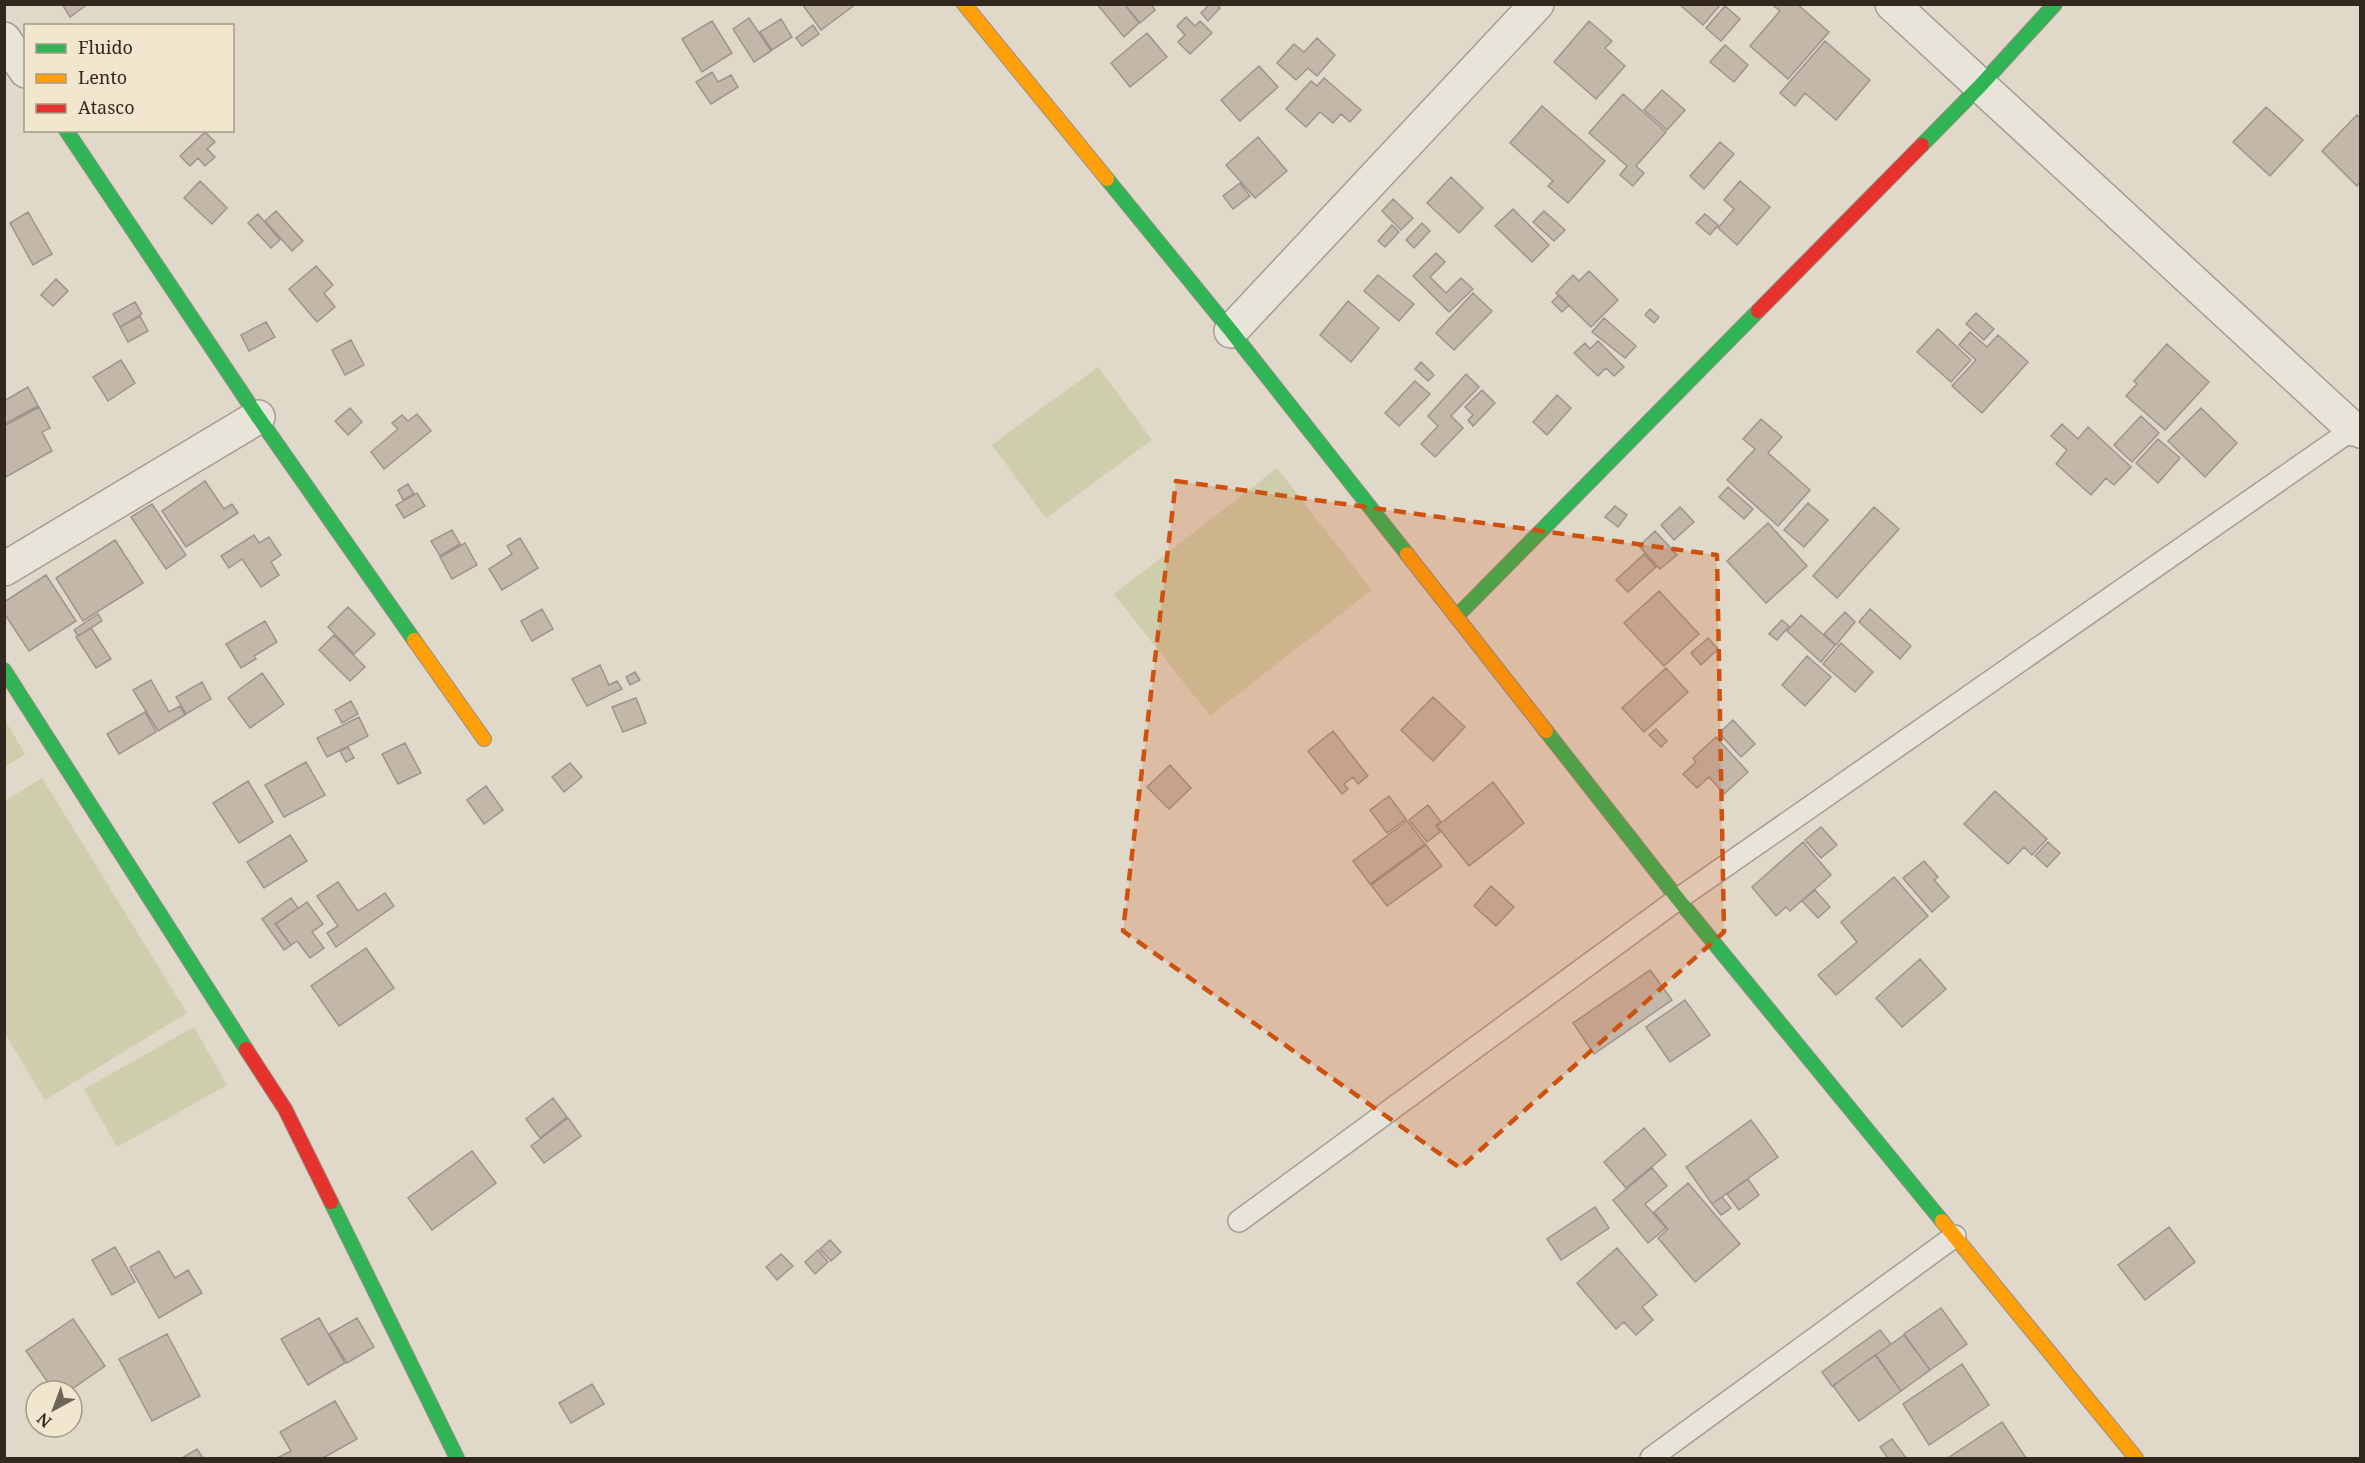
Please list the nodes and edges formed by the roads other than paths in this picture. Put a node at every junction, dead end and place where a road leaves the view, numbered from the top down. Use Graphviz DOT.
graph roads {
  1 [pos="964,4"];
  2 [pos="1537,4"];
  3 [pos="1892,4"];
  4 [pos="2055,4"];
  5 [pos="4,39"];
  6 [pos="24,67"];
  7 [pos="1980,86"];
  8 [pos="67,132"];
  9 [pos="1231,331"];
  10 [pos="258,417"];
  11 [pos="2357,434"];
  12 [pos="4,569"];
  13 [pos="1457,616"];
  14 [pos="4,670"];
  15 [pos="484,739"];
  16 [pos="1678,899"];
  17 [pos="1239,1221"];
  18 [pos="1956,1236"];
  19 [pos="457,1458"];
  20 [pos="1651,1458"];
  21 [pos="2136,1458"];
  1 -- 9 [label="street"];
  2 -- 9 [label="street"];
  3 -- 7 [label="street"];
  4 -- 7 [label="street"];
  5 -- 6 [label="street"];
  7 -- 11 [label="street"];
  7 -- 13 [label="street"];
  8 -- 10 [label="street"];
  9 -- 13 [label="street"];
  10 -- 12 [label="street"];
  10 -- 15 [label="street"];
  11 -- 16 [label="lane"];
  13 -- 16 [label="street"];
  14 -- 19 [label="street"];
  16 -- 17 [label="lane"];
  16 -- 18 [label="street"];
  18 -- 20 [label="lane"];
  18 -- 21 [label="street"];
}
